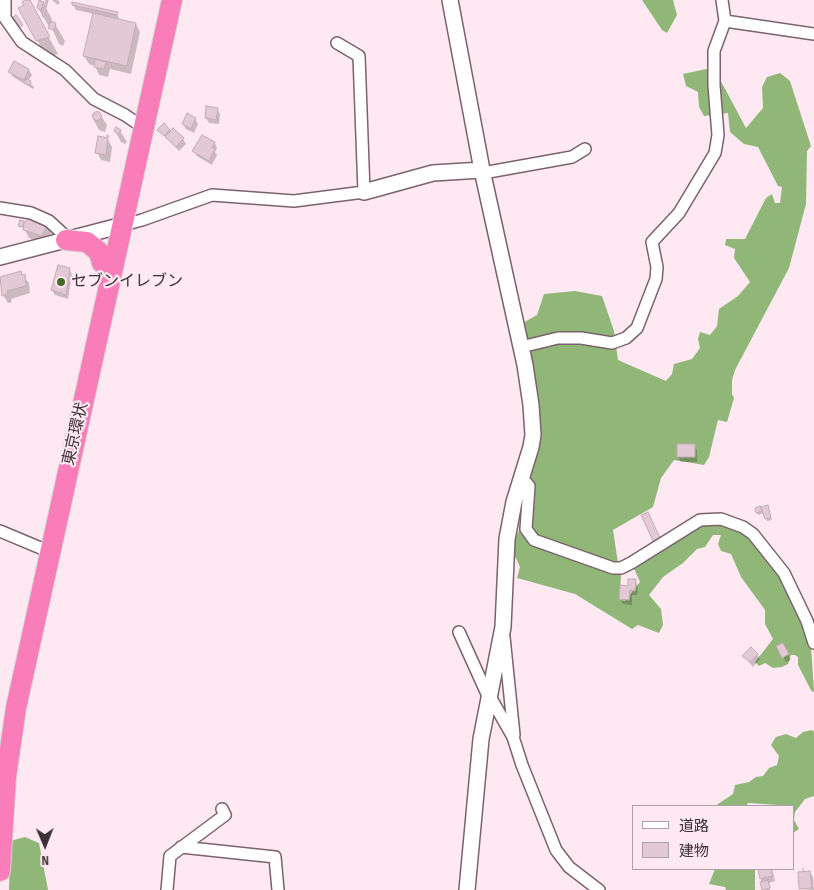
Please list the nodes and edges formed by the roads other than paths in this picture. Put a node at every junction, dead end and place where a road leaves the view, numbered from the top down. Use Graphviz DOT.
graph roads {
  1 [pos="5,0"];
  2 [pos="160,0"];
  3 [pos="172,0"];
  4 [pos="450,0"];
  5 [pos="458,0"];
  6 [pos="722,0"];
  7 [pos="725,21"];
  8 [pos="455,24"];
  9 [pos="814,34"];
  10 [pos="337,43"];
  11 [pos="139,125"];
  12 [pos="585,149"];
  13 [pos="483,172"];
  14 [pos="364,192"];
  15 [pos="0,208"];
  16 [pos="116,227"];
  17 [pos="65,240"];
  18 [pos="0,258"];
  19 [pos="102,263"];
  20 [pos="521,348"];
  21 [pos="523,479"];
  22 [pos="0,531"];
  23 [pos="44,550"];
  24 [pos="503,627"];
  25 [pos="459,632"];
  26 [pos="814,643"];
  27 [pos="488,695"];
  28 [pos="0,733"];
  29 [pos="514,738"];
  30 [pos="3,776"];
  31 [pos="222,809"];
  32 [pos="181,847"];
  33 [pos="0,871"];
  34 [pos="167,890"];
  35 [pos="278,890"];
  36 [pos="467,890"];
  37 [pos="598,890"];
  1 -- 11 [label="street"];
  2 -- 11 [label="highway, 東京環状"];
  3 -- 11 [label="highway, 東京環状"];
  4 -- 8 [label="street"];
  5 -- 8 [label="street"];
  6 -- 7 [label="street"];
  7 -- 9 [label="street"];
  7 -- 20 [label="street"];
  8 -- 13 [label="street"];
  10 -- 14 [label="street"];
  11 -- 16 [label="highway, 東京環状"];
  12 -- 13 [label="street"];
  13 -- 14 [label="street"];
  13 -- 20 [label="street"];
  14 -- 16 [label="street"];
  15 -- 17 [label="street"];
  16 -- 17 [label="street"];
  16 -- 19 [label="highway, 東京環状"];
  16 -- 23 [label="highway, 東京環状"];
  17 -- 18 [label="street"];
  17 -- 19 [label="highway"];
  19 -- 23 [label="highway, 東京環状"];
  20 -- 21 [label="street"];
  21 -- 24 [label="street"];
  21 -- 26 [label="street"];
  22 -- 23 [label="street"];
  23 -- 28 [label="highway, 東京環状"];
  23 -- 30 [label="highway, 東京環状"];
  24 -- 27 [label="street"];
  24 -- 29 [label="street"];
  25 -- 27 [label="street"];
  27 -- 29 [label="street"];
  27 -- 36 [label="street"];
  29 -- 37 [label="street"];
  30 -- 33 [label="highway, 東京環状"];
  31 -- 32 [label="street"];
  32 -- 34 [label="street"];
  32 -- 35 [label="street"];
}
